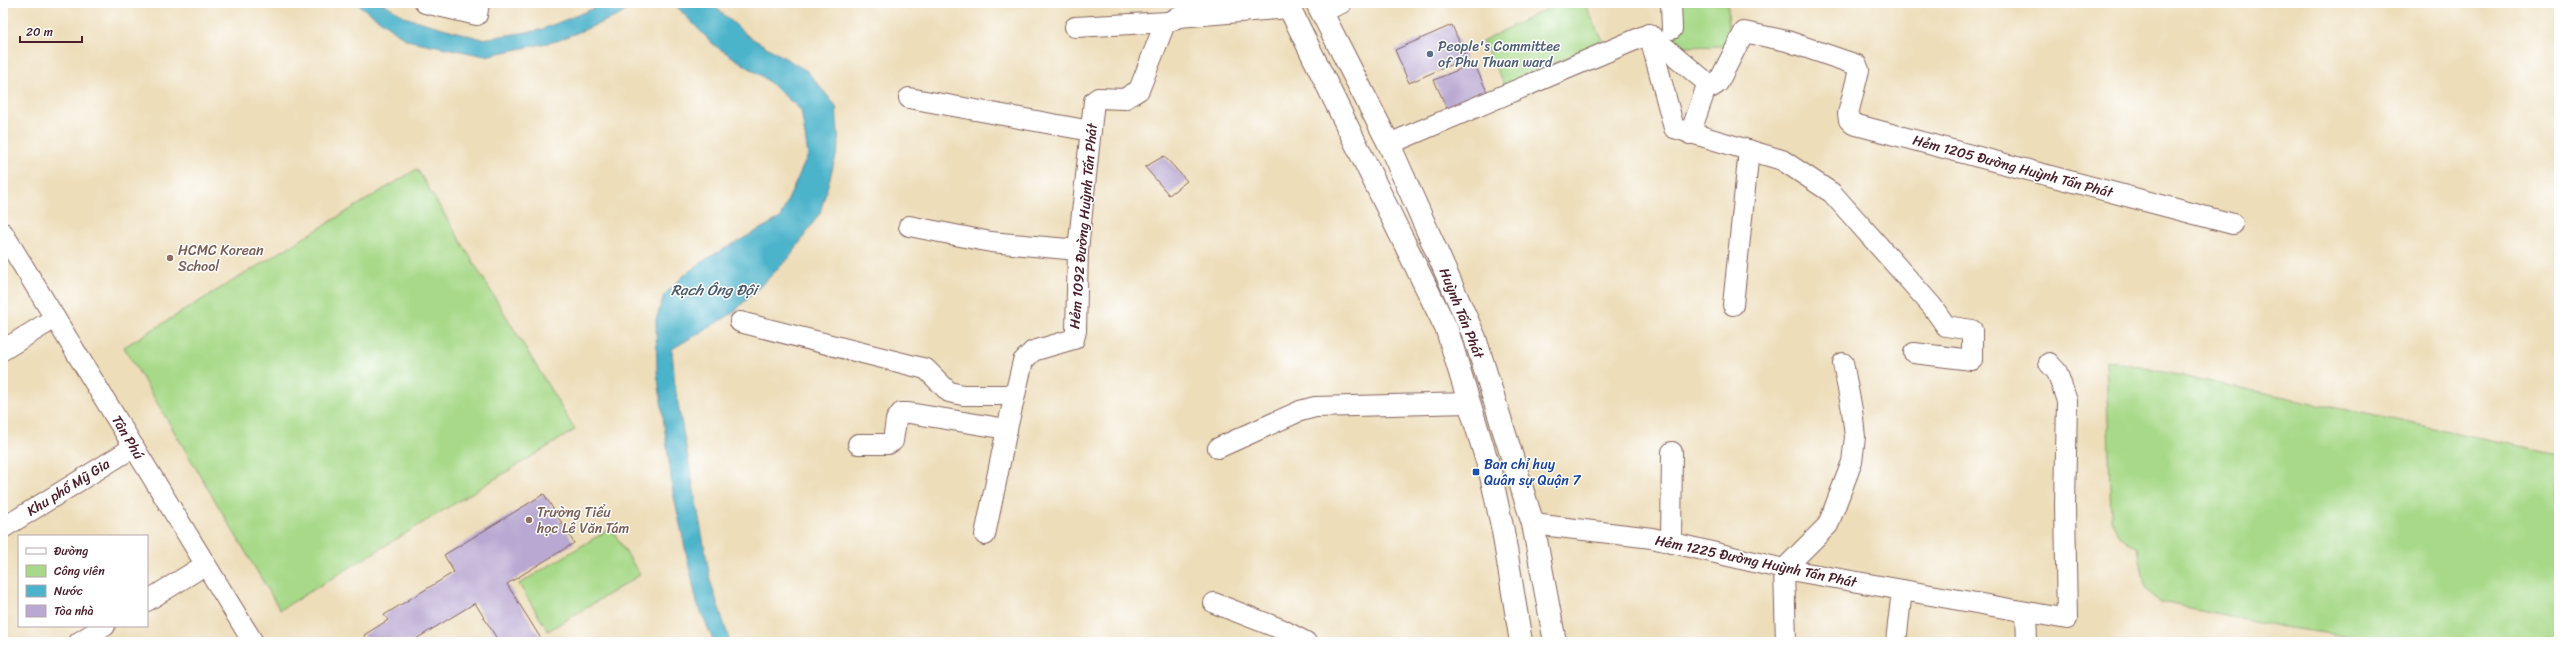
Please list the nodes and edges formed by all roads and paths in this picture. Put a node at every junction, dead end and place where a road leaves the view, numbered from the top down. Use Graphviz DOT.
graph roads {
  1 [pos="425,3"];
  2 [pos="479,3"];
  3 [pos="1342,3"];
  4 [pos="1671,3"];
  5 [pos="1319,7"];
  6 [pos="1291,12"];
  7 [pos="1168,22"];
  8 [pos="1075,27"];
  9 [pos="1672,29"];
  10 [pos="1649,34"];
  11 [pos="1708,85"];
  12 [pos="909,98"];
  13 [pos="1091,131"];
  14 [pos="1690,134"];
  15 [pos="1388,144"];
  16 [pos="1749,150"];
  17 [pos="1361,156"];
  18 [pos="2233,224"];
  19 [pos="909,226"];
  20 [pos="3,233"];
  21 [pos="1078,250"];
  22 [pos="1733,305"];
  23 [pos="55,318"];
  24 [pos="740,322"];
  25 [pos="3,350"];
  26 [pos="1914,353"];
  27 [pos="1843,363"];
  28 [pos="2049,363"];
  29 [pos="1015,395"];
  30 [pos="1468,403"];
  31 [pos="1006,429"];
  32 [pos="858,444"];
  33 [pos="134,447"];
  34 [pos="1218,448"];
  35 [pos="1672,452"];
  36 [pos="1533,524"];
  37 [pos="3,528"];
  38 [pos="985,535"];
  39 [pos="1671,542"];
  40 [pos="206,565"];
  41 [pos="1784,570"];
  42 [pos="1902,590"];
  43 [pos="148,600"];
  44 [pos="1214,603"];
  45 [pos="2026,612"];
  46 [pos="103,627"];
  47 [pos="79,642"];
  48 [pos="252,642"];
  49 [pos="1306,642"];
  50 [pos="1521,642"];
  51 [pos="1555,642"];
  52 [pos="1786,642"];
  53 [pos="1896,642"];
  54 [pos="2027,642"];
  1 -- 2 [label="street"];
  3 -- 5 [label="street"];
  4 -- 9 [label="street"];
  5 -- 6 [label="main road"];
  5 -- 15 [label="main road, Huỳnh Tấn Phát"];
  6 -- 7 [label="street"];
  6 -- 17 [label="main road, Huỳnh Tấn Phát"];
  7 -- 8 [label="street"];
  7 -- 13 [label="street, Hẻm 1092 Đường Huỳnh Tấn Phát"];
  10 -- 11 [label="street"];
  10 -- 14 [label="street"];
  10 -- 15 [label="street"];
  11 -- 14 [label="street"];
  11 -- 18 [label="street, Hẻm 1205 Đường Huỳnh Tấn Phát"];
  12 -- 13 [label="street"];
  13 -- 21 [label="street, Hẻm 1092 Đường Huỳnh Tấn Phát"];
  14 -- 16 [label="street"];
  15 -- 17 [label="main road"];
  15 -- 36 [label="main road, Huỳnh Tấn Phát"];
  16 -- 22 [label="street"];
  16 -- 26 [label="street"];
  17 -- 30 [label="main road, Huỳnh Tấn Phát"];
  19 -- 21 [label="street"];
  20 -- 23 [label="street, Tân Phú"];
  21 -- 29 [label="street, Hẻm 1092 Đường Huỳnh Tấn Phát"];
  23 -- 25 [label="street"];
  23 -- 33 [label="street, Tân Phú"];
  24 -- 29 [label="street"];
  27 -- 41 [label="street"];
  28 -- 45 [label="street, Hẻm 1225 Đường Huỳnh Tấn Phát"];
  29 -- 31 [label="street, Hẻm 1092 Đường Huỳnh Tấn Phát"];
  30 -- 34 [label="street"];
  30 -- 50 [label="main road, Huỳnh Tấn Phát"];
  31 -- 32 [label="street"];
  31 -- 38 [label="street, Hẻm 1092 Đường Huỳnh Tấn Phát"];
  33 -- 37 [label="street, Khu phố Mỹ Gia"];
  33 -- 40 [label="street, Tân Phú"];
  35 -- 39 [label="street"];
  36 -- 39 [label="street, Hẻm 1225 Đường Huỳnh Tấn Phát"];
  36 -- 51 [label="main road, Huỳnh Tấn Phát"];
  39 -- 41 [label="street, Hẻm 1225 Đường Huỳnh Tấn Phát"];
  40 -- 43 [label="street"];
  40 -- 48 [label="street, Tân Phú"];
  41 -- 42 [label="street, Hẻm 1225 Đường Huỳnh Tấn Phát"];
  41 -- 52 [label="street"];
  42 -- 45 [label="street, Hẻm 1225 Đường Huỳnh Tấn Phát"];
  42 -- 53 [label="street"];
  44 -- 49 [label="street"];
  45 -- 54 [label="street"];
  46 -- 47 [label="street"];
}
